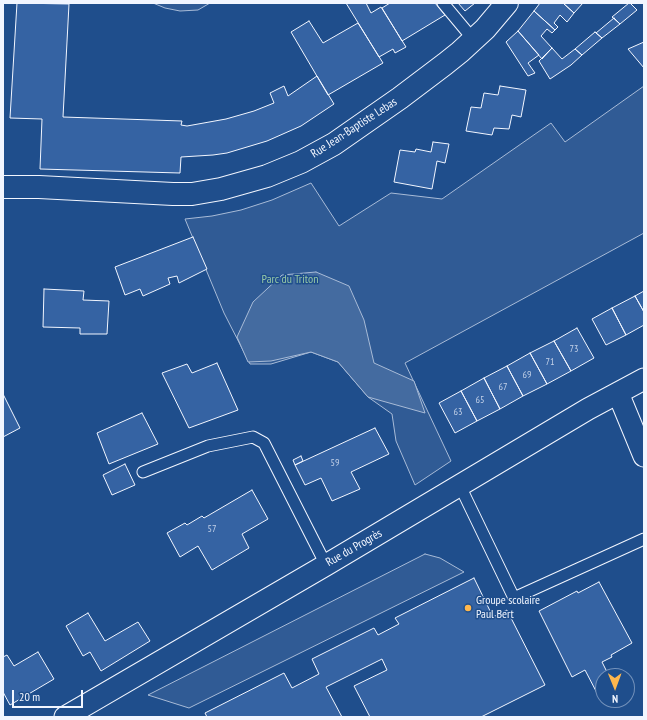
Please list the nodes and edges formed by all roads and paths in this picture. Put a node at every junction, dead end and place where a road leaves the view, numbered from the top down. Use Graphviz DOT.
graph roads {
  1 [pos="443,3"];
  2 [pos="507,3"];
  3 [pos="474,40"];
  4 [pos="3,187"];
  5 [pos="644,379"];
  6 [pos="618,393"];
  7 [pos="644,456"];
  8 [pos="143,472"];
  9 [pos="460,486"];
  10 [pos="644,539"];
  11 [pos="326,565"];
  12 [pos="64,717"];
  1 -- 3 [label="lane"];
  2 -- 3 [label="street, Rue Jean-Baptiste Lebas"];
  3 -- 4 [label="street, Rue Jean-Baptiste Lebas"];
  5 -- 6 [label="street, Rue du Progrès"];
  6 -- 7 [label="street"];
  6 -- 9 [label="street, Rue du Progrès"];
  8 -- 11 [label="lane"];
  9 -- 10 [label="lane"];
  9 -- 11 [label="street, Rue du Progrès"];
  11 -- 12 [label="street, Rue du Progrès"];
}
